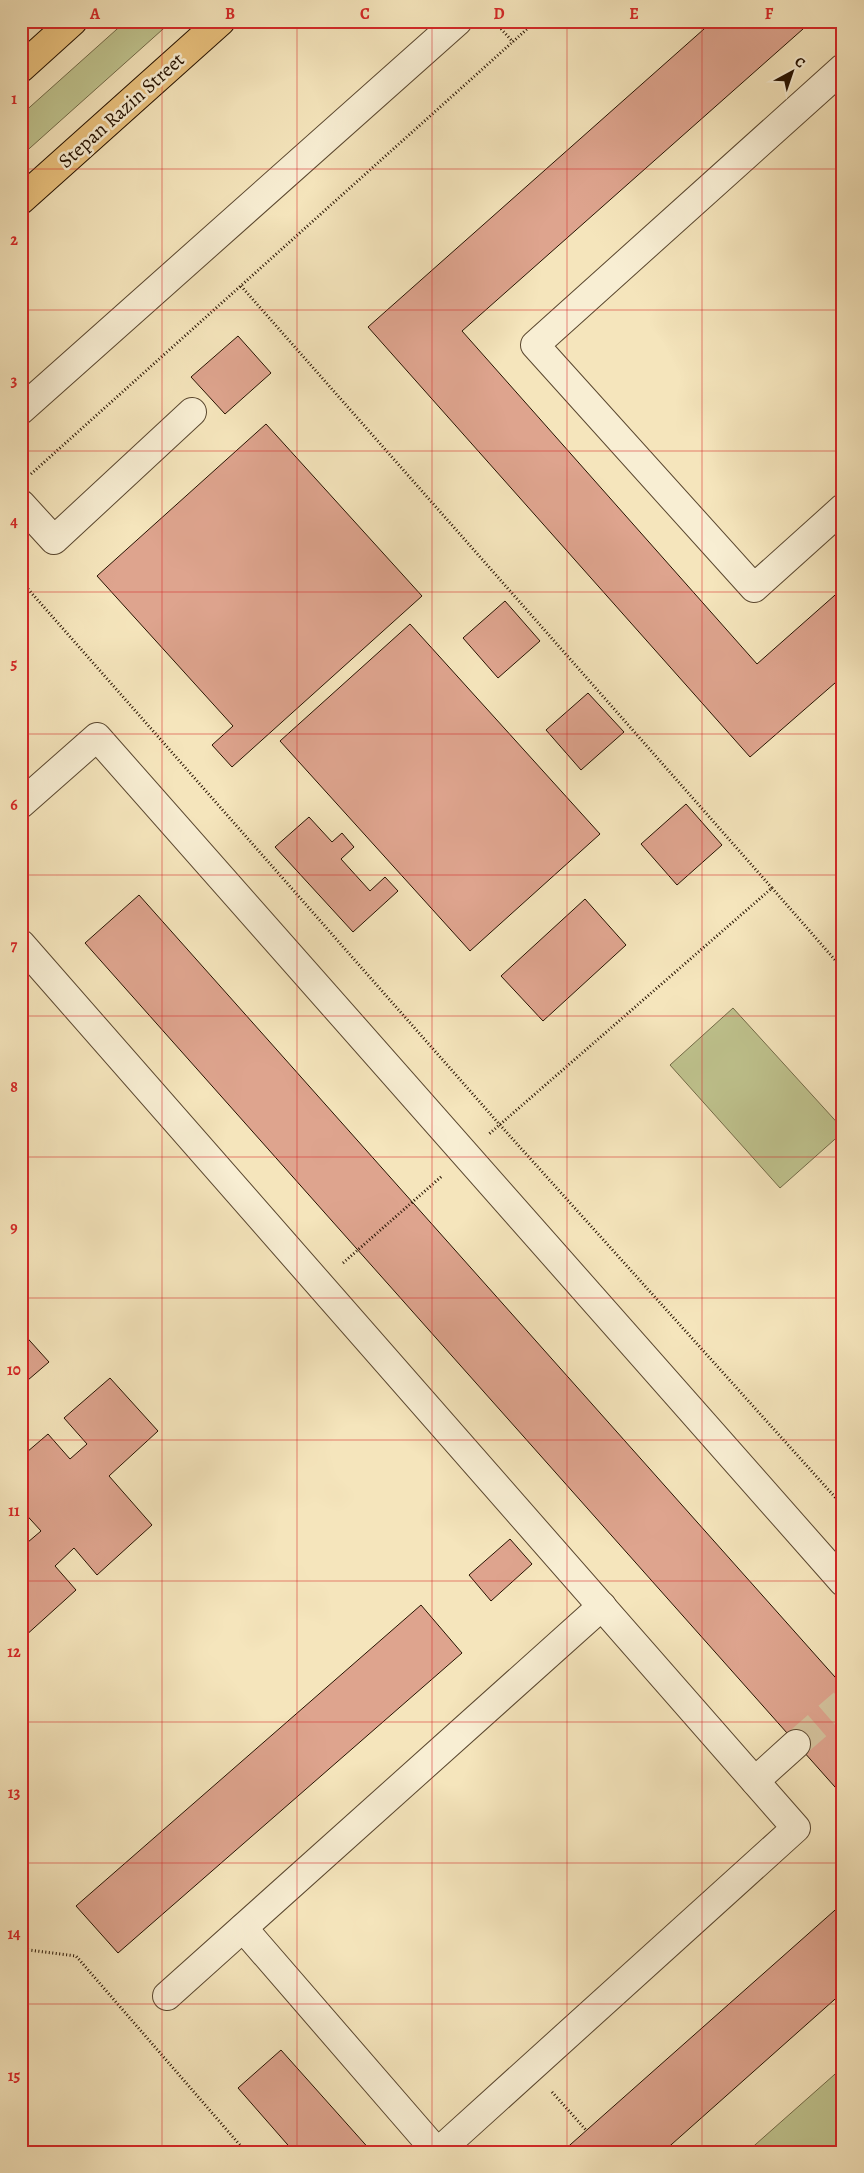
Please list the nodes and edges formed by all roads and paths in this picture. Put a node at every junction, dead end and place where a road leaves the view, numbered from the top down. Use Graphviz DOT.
graph roads {
  1 [pos="73,21"];
  2 [pos="221,21"];
  3 [pos="458,21"];
  4 [pos="494,21"];
  5 [pos="536,21"];
  6 [pos="513,42"];
  7 [pos="21,68"];
  8 [pos="843,68"];
  9 [pos="21,200"];
  10 [pos="241,286"];
  11 [pos="21,410"];
  12 [pos="192,412"];
  13 [pos="29,476"];
  14 [pos="21,504"];
  15 [pos="843,508"];
  16 [pos="21,581"];
  17 [pos="21,804"];
  18 [pos="772,888"];
  19 [pos="21,944"];
  20 [pos="843,969"];
  21 [pos="500,1125"];
  22 [pos="486,1138"];
  23 [pos="449,1169"];
  24 [pos="319,1284"];
  25 [pos="843,1506"];
  26 [pos="843,1582"];
  27 [pos="602,1606"];
  28 [pos="796,1744"];
  29 [pos="755,1781"];
  30 [pos="243,1928"];
  31 [pos="21,1949"];
  32 [pos="167,1996"];
  33 [pos="546,2086"];
  34 [pos="586,2130"];
  35 [pos="246,2152"];
  36 [pos="438,2152"];
  1 -- 7 [label="main road"];
  2 -- 9 [label="main road, Stepan Razin Street"];
  3 -- 11 [label="street"];
  4 -- 6 [label="path"];
  5 -- 6 [label="path"];
  6 -- 10 [label="path"];
  8 -- 15 [label="street"];
  10 -- 13 [label="path"];
  10 -- 18 [label="path"];
  12 -- 14 [label="street"];
  16 -- 21 [label="path"];
  17 -- 26 [label="street"];
  18 -- 20 [label="path"];
  18 -- 21 [label="path"];
  19 -- 24 [label="street"];
  21 -- 22 [label="path"];
  21 -- 25 [label="path"];
  23 -- 24 [label="path"];
  24 -- 27 [label="street"];
  27 -- 29 [label="street"];
  27 -- 30 [label="street"];
  28 -- 29 [label="street"];
  29 -- 36 [label="street"];
  30 -- 32 [label="street"];
  30 -- 36 [label="street"];
  31 -- 35 [label="path"];
  33 -- 34 [label="path"];
}
